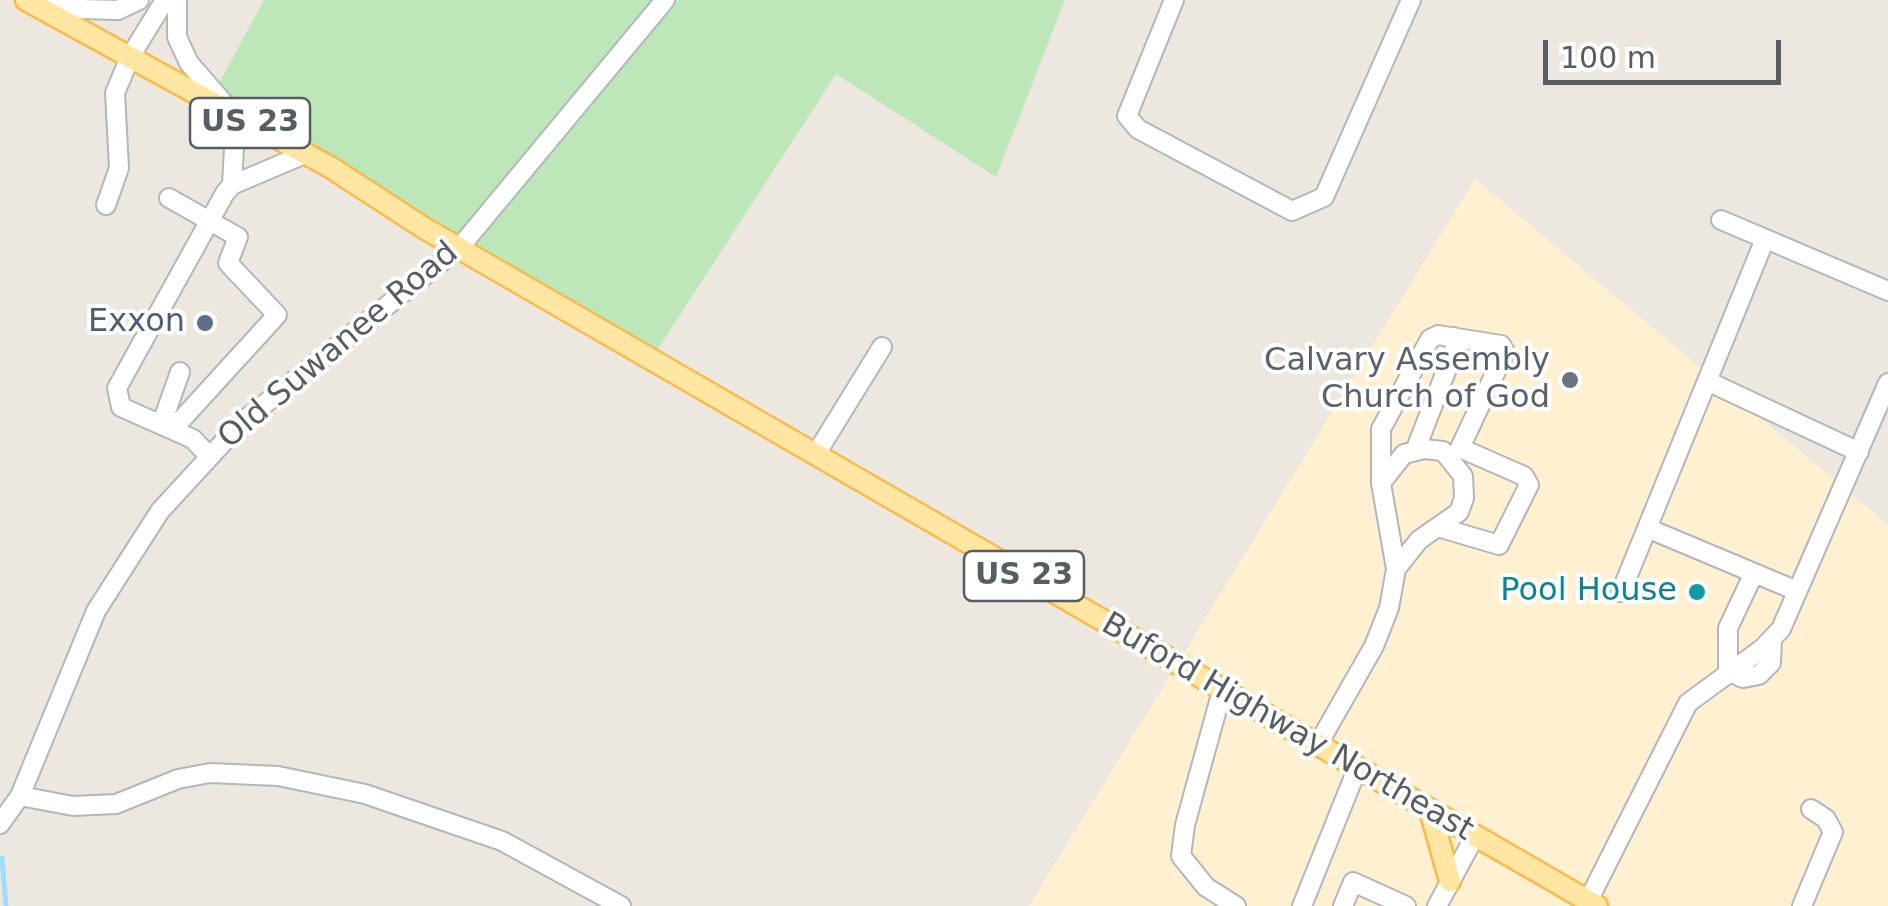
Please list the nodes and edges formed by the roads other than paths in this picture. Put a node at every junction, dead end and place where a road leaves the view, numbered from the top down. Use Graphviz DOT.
graph roads {
  1 [pos="139,0"];
  2 [pos="165,0"];
  3 [pos="178,0"];
  4 [pos="664,0"];
  5 [pos="1174,0"];
  6 [pos="1411,0"];
  7 [pos="34,4"];
  8 [pos="130,57"];
  9 [pos="228,111"];
  10 [pos="305,154"];
  11 [pos="232,184"];
  12 [pos="169,198"];
  13 [pos="106,205"];
  14 [pos="1721,220"];
  15 [pos="210,221"];
  16 [pos="1765,239"];
  17 [pos="460,247"];
  18 [pos="1888,291"];
  19 [pos="1454,337"];
  20 [pos="882,347"];
  21 [pos="180,372"];
  22 [pos="1707,381"];
  23 [pos="1888,383"];
  24 [pos="168,426"];
  25 [pos="1415,451"];
  26 [pos="1859,452"];
  27 [pos="816,454"];
  28 [pos="1456,454"];
  29 [pos="208,455"];
  30 [pos="1380,483"];
  31 [pos="1438,527"];
  32 [pos="1647,528"];
  33 [pos="1396,569"];
  34 [pos="1754,573"];
  35 [pos="1798,591"];
  36 [pos="1621,592"];
  37 [pos="1728,670"];
  38 [pos="1222,691"];
  39 [pos="1317,746"];
  40 [pos="1358,769"];
  41 [pos="20,796"];
  42 [pos="1811,808"];
  43 [pos="1430,810"];
  44 [pos="0,824"];
  45 [pos="1475,836"];
  46 [pos="1450,881"];
  47 [pos="1592,904"];
  48 [pos="622,906"];
  49 [pos="1236,906"];
  50 [pos="1302,906"];
  51 [pos="1344,906"];
  52 [pos="1406,906"];
  53 [pos="1437,906"];
  54 [pos="1802,906"];
  1 -- 7 [label="street"];
  2 -- 8 [label="street"];
  3 -- 9 [label="street"];
  4 -- 17 [label="street, Old Suwanee Road"];
  5 -- 6 [label="street"];
  7 -- 8 [label="main road, US 23"];
  8 -- 9 [label="main road, US 23"];
  8 -- 13 [label="street"];
  9 -- 10 [label="main road, US 23"];
  9 -- 11 [label="street"];
  10 -- 11 [label="street"];
  10 -- 17 [label="main road, US 23"];
  11 -- 15 [label="street"];
  12 -- 15 [label="street"];
  14 -- 16 [label="street"];
  15 -- 24 [label="street"];
  15 -- 24 [label="street"];
  16 -- 18 [label="street"];
  16 -- 22 [label="street"];
  17 -- 27 [label="main road, Buford Highway Northeast / US 23"];
  17 -- 29 [label="street, Old Suwanee Road"];
  19 -- 25 [label="street"];
  19 -- 28 [label="street"];
  19 -- 30 [label="street"];
  20 -- 27 [label="street"];
  21 -- 24 [label="street"];
  22 -- 26 [label="street"];
  22 -- 32 [label="street"];
  23 -- 26 [label="street"];
  24 -- 29 [label="street"];
  25 -- 28 [label="street"];
  25 -- 30 [label="street"];
  26 -- 35 [label="street"];
  27 -- 38 [label="main road, Buford Highway Northeast / US 23"];
  28 -- 31 [label="street"];
  28 -- 31 [label="street"];
  29 -- 41 [label="street, Old Suwanee Road"];
  30 -- 33 [label="street"];
  31 -- 33 [label="street"];
  32 -- 34 [label="street"];
  32 -- 36 [label="street"];
  33 -- 39 [label="street"];
  34 -- 35 [label="street"];
  34 -- 37 [label="street"];
  35 -- 37 [label="street"];
  37 -- 47 [label="street"];
  38 -- 39 [label="main road, Buford Highway Northeast / US 23"];
  38 -- 49 [label="street"];
  39 -- 40 [label="main road, Buford Highway Northeast / US 23"];
  40 -- 43 [label="main road, Buford Highway Northeast / US 23"];
  40 -- 50 [label="street"];
  41 -- 44 [label="street, Old Suwanee Road"];
  41 -- 48 [label="street"];
  42 -- 54 [label="street"];
  43 -- 45 [label="main road, Buford Highway Northeast / US 23"];
  43 -- 46 [label="main road"];
  45 -- 46 [label="street"];
  45 -- 47 [label="main road, Buford Highway Northeast / US 23"];
  46 -- 53 [label="street"];
  51 -- 52 [label="street"];
}
